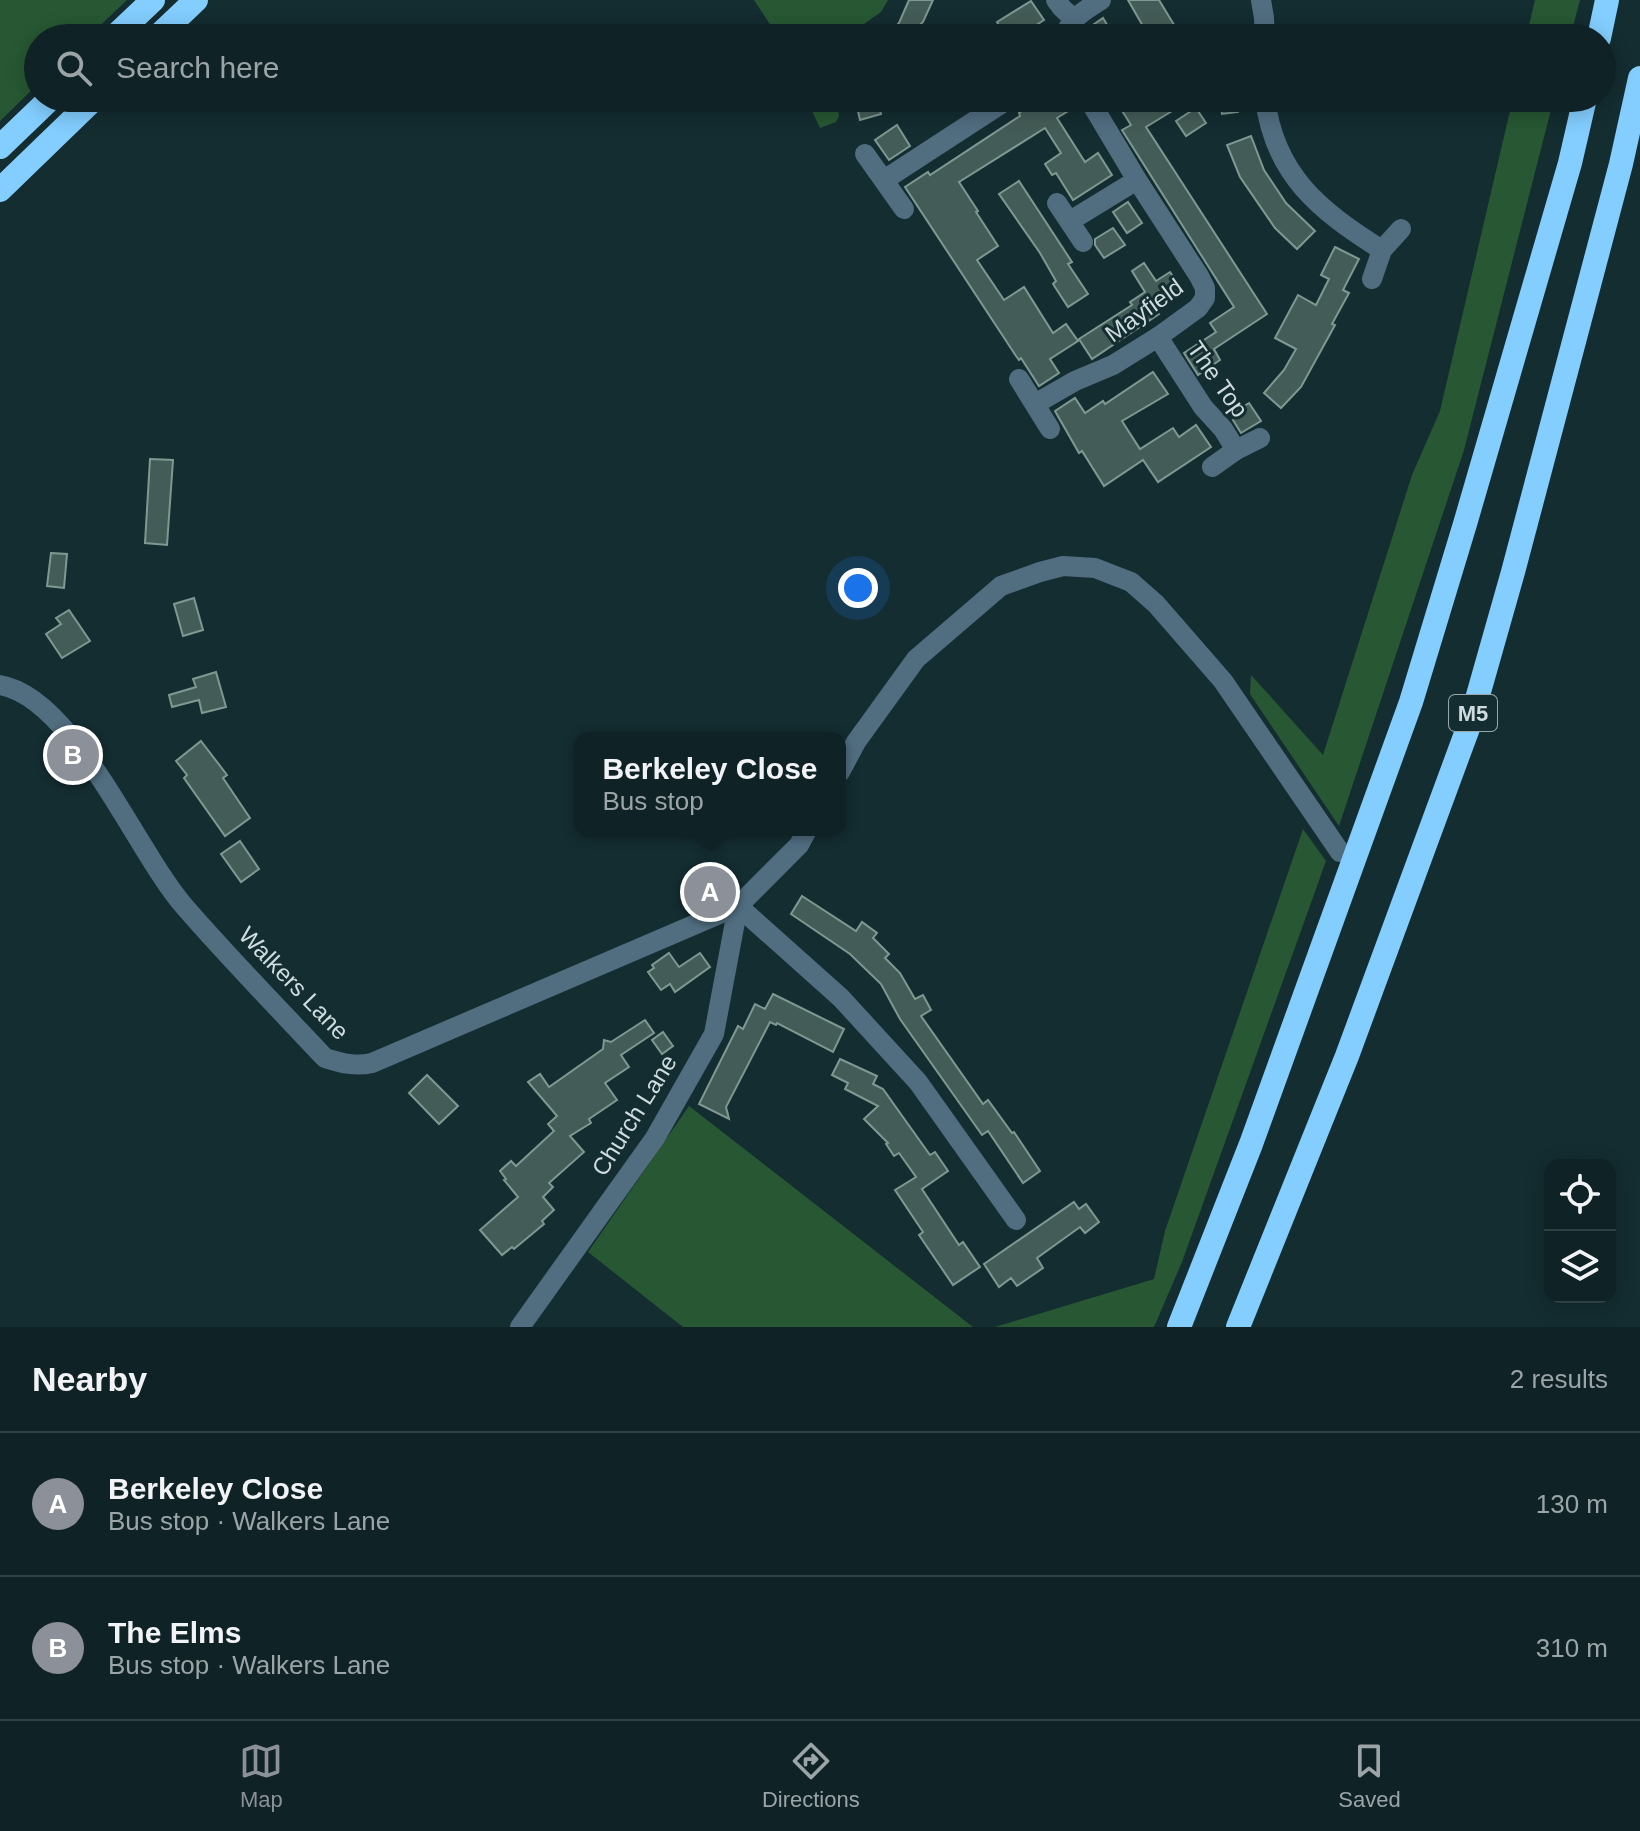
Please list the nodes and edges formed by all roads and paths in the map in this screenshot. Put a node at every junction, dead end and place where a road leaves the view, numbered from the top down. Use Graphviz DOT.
graph roads {
  1 [pos="153,0"];
  2 [pos="196,0"];
  3 [pos="1056,0"];
  4 [pos="1101,0"];
  5 [pos="1261,0"];
  6 [pos="1607,0"];
  7 [pos="1074,19"];
  8 [pos="128,24"];
  9 [pos="171,24"];
  10 [pos="1071,24"];
  11 [pos="1264,24"];
  12 [pos="1602,24"];
  13 [pos="1640,78"];
  14 [pos="36,112"];
  15 [pos="81,112"];
  16 [pos="988,112"];
  17 [pos="1096,112"];
  18 [pos="1267,112"];
  19 [pos="1582,112"];
  20 [pos="0,147"];
  21 [pos="865,154"];
  22 [pos="884,180"];
  23 [pos="1137,180"];
  24 [pos="0,190"];
  25 [pos="1057,203"];
  26 [pos="904,209"];
  27 [pos="1070,221"];
  28 [pos="1401,229"];
  29 [pos="1083,242"];
  30 [pos="1382,250"];
  31 [pos="1372,279"];
  32 [pos="1158,337"];
  33 [pos="1019,379"];
  34 [pos="1035,404"];
  35 [pos="1050,429"];
  36 [pos="1260,438"];
  37 [pos="1236,450"];
  38 [pos="1212,467"];
  39 [pos="0,685"];
  40 [pos="846,761"];
  41 [pos="804,836"];
  42 [pos="1340,852"];
  43 [pos="738,906"];
  44 [pos="1016,1220"];
  45 [pos="520,1327"];
  46 [pos="1179,1327"];
  47 [pos="1238,1327"];
  1 -- 8 [label="highway"];
  2 -- 9 [label="highway"];
  3 -- 7 [label="street"];
  4 -- 7 [label="street"];
  5 -- 11 [label="street"];
  6 -- 12 [label="highway"];
  7 -- 10 [label="street"];
  13 -- 47 [label="highway, M5"];
  14 -- 20 [label="highway"];
  15 -- 24 [label="highway"];
  16 -- 22 [label="street"];
  17 -- 23 [label="street, Mayfield"];
  18 -- 30 [label="street"];
  19 -- 46 [label="highway, M5"];
  21 -- 22 [label="street"];
  22 -- 26 [label="street"];
  23 -- 27 [label="street"];
  23 -- 32 [label="street, Mayfield"];
  25 -- 27 [label="street"];
  27 -- 29 [label="street"];
  28 -- 30 [label="street"];
  30 -- 31 [label="street"];
  32 -- 34 [label="street, Mayfield"];
  32 -- 37 [label="street, The Top"];
  33 -- 34 [label="street"];
  34 -- 35 [label="street"];
  36 -- 37 [label="street, The Top"];
  37 -- 38 [label="street, The Top"];
  39 -- 43 [label="street, Walkers Lane"];
  40 -- 42 [label="street"];
  41 -- 43 [label="street"];
  43 -- 44 [label="street"];
  43 -- 45 [label="street, Church Lane"];
}
